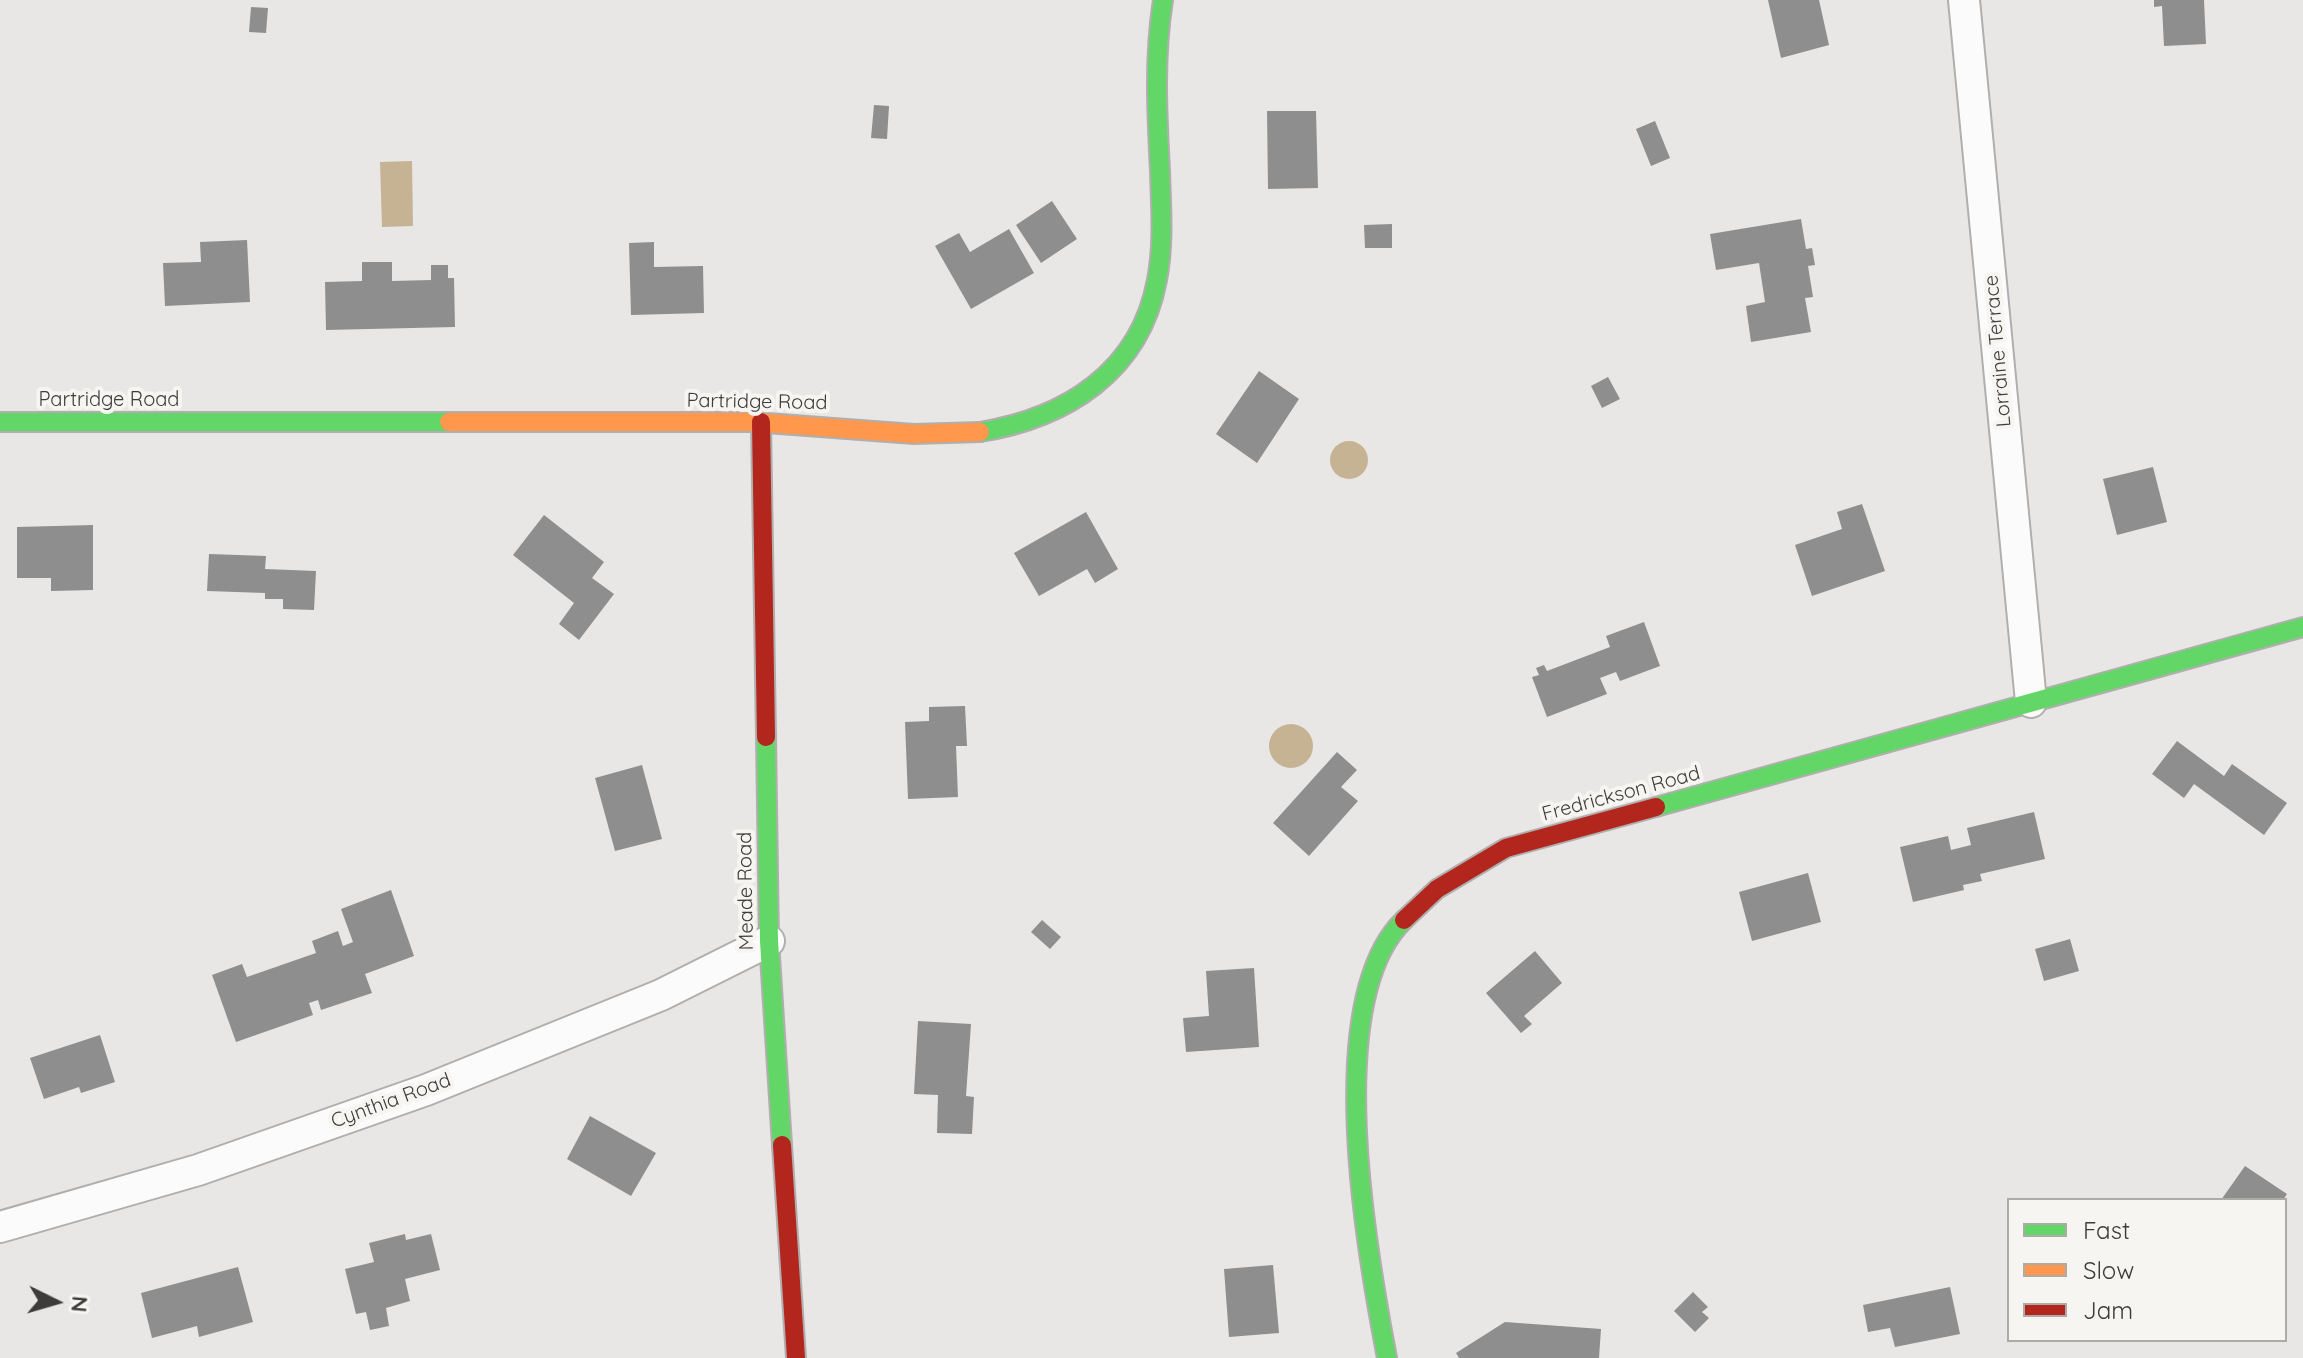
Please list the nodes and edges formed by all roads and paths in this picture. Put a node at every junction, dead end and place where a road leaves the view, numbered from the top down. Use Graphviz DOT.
graph roads {
  1 [pos="1163,0"];
  2 [pos="1964,0"];
  3 [pos="0,422"];
  4 [pos="761,422"];
  5 [pos="2303,627"];
  6 [pos="2031,702"];
  7 [pos="769,941"];
  8 [pos="0,1227"];
  9 [pos="796,1358"];
  10 [pos="1387,1358"];
  1 -- 4 [label="street, Partridge Road"];
  2 -- 6 [label="street, Lorraine Terrace"];
  3 -- 4 [label="street, Partridge Road"];
  4 -- 7 [label="street, Meade Road"];
  5 -- 6 [label="street, Fredrickson Road"];
  6 -- 10 [label="street, Fredrickson Road"];
  7 -- 8 [label="street, Cynthia Road"];
  7 -- 9 [label="street, Meade Road"];
}
